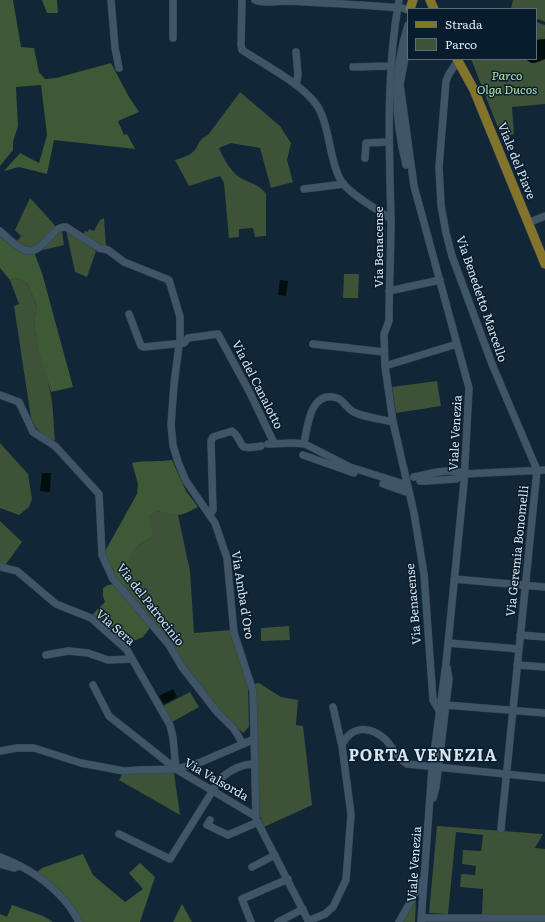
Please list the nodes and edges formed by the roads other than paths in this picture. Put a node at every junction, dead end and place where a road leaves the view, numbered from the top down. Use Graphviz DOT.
graph roads {
  1 [pos="111,0"];
  2 [pos="173,0"];
  3 [pos="242,0"];
  4 [pos="255,0"];
  5 [pos="280,0"];
  6 [pos="406,5"];
  7 [pos="407,28"];
  8 [pos="173,38"];
  9 [pos="407,47"];
  10 [pos="296,52"];
  11 [pos="460,60"];
  12 [pos="391,66"];
  13 [pos="353,67"];
  14 [pos="119,68"];
  15 [pos="400,84"];
  16 [pos="296,85"];
  17 [pos="397,120"];
  18 [pos="389,131"];
  19 [pos="398,131"];
  20 [pos="388,142"];
  21 [pos="365,158"];
  22 [pos="344,184"];
  23 [pos="414,186"];
  24 [pos="304,189"];
  25 [pos="545,216"];
  26 [pos="391,219"];
  27 [pos="528,223"];
  28 [pos="0,231"];
  29 [pos="545,264"];
  30 [pos="440,280"];
  31 [pos="389,291"];
  32 [pos="129,314"];
  33 [pos="178,344"];
  34 [pos="313,344"];
  35 [pos="458,344"];
  36 [pos="384,352"];
  37 [pos="385,366"];
  38 [pos="0,396"];
  39 [pos="392,422"];
  40 [pos="305,438"];
  41 [pos="261,446"];
  42 [pos="303,455"];
  43 [pos="537,470"];
  44 [pos="545,470"];
  45 [pos="464,474"];
  46 [pos="418,479"];
  47 [pos="407,485"];
  48 [pos="409,493"];
  49 [pos="210,514"];
  50 [pos="0,567"];
  51 [pos="454,579"];
  52 [pos="525,586"];
  53 [pos="545,587"];
  54 [pos="520,635"];
  55 [pos="545,637"];
  56 [pos="448,643"];
  57 [pos="519,649"];
  58 [pos="46,655"];
  59 [pos="132,659"];
  60 [pos="446,664"];
  61 [pos="517,665"];
  62 [pos="545,667"];
  63 [pos="93,685"];
  64 [pos="446,704"];
  65 [pos="333,707"];
  66 [pos="513,710"];
  67 [pos="440,712"];
  68 [pos="545,713"];
  69 [pos="254,739"];
  70 [pos="243,744"];
  71 [pos="342,746"];
  72 [pos="0,751"];
  73 [pos="254,764"];
  74 [pos="435,768"];
  75 [pos="176,769"];
  76 [pos="506,774"];
  77 [pos="545,778"];
  78 [pos="213,792"];
  79 [pos="256,819"];
  80 [pos="210,820"];
  81 [pos="501,829"];
  82 [pos="119,834"];
  83 [pos="275,855"];
  84 [pos="0,857"];
  85 [pos="0,864"];
  86 [pos="20,866"];
  87 [pos="252,868"];
  88 [pos="425,877"];
  89 [pos="288,879"];
  90 [pos="303,909"];
  91 [pos="545,918"];
  92 [pos="278,920"];
  93 [pos="422,920"];
  94 [pos="309,921"];
  95 [pos="79,922"];
  96 [pos="251,922"];
  97 [pos="399,922"];
  1 -- 14 [label="street"];
  2 -- 8 [label="street"];
  3 -- 16 [label="street"];
  4 -- 5 [label="street"];
  5 -- 6 [label="street"];
  6 -- 12 [label="street, Via Benacense"];
  7 -- 17 [label="street, Viale Venezia"];
  9 -- 15 [label="street, Viale Venezia"];
  10 -- 16 [label="street"];
  11 -- 27 [label="main road, Viale del Piave"];
  11 -- 43 [label="street, Via Benedetto Marcello"];
  12 -- 13 [label="street"];
  12 -- 18 [label="street, Via Benacense"];
  15 -- 17 [label="street, Viale Venezia"];
  15 -- 23 [label="street, Viale Venezia"];
  16 -- 22 [label="street"];
  17 -- 18 [label="street"];
  17 -- 19 [label="street, Viale Venezia"];
  18 -- 19 [label="street"];
  18 -- 20 [label="street, Via Benacense"];
  19 -- 23 [label="street, Viale Venezia"];
  20 -- 21 [label="street"];
  20 -- 26 [label="street, Via Benacense"];
  22 -- 24 [label="street"];
  22 -- 26 [label="street"];
  23 -- 30 [label="street, Viale Venezia"];
  25 -- 27 [label="street"];
  26 -- 31 [label="street, Via Benacense"];
  27 -- 29 [label="main road, Viale del Piave"];
  28 -- 33 [label="street, Via Amba d'Oro"];
  30 -- 31 [label="street"];
  30 -- 35 [label="street, Viale Venezia"];
  31 -- 36 [label="street, Via Benacense"];
  32 -- 33 [label="street"];
  33 -- 47 [label="street, Via del Canalotto"];
  33 -- 49 [label="street, Via Amba d'Oro"];
  34 -- 36 [label="street"];
  35 -- 37 [label="street"];
  35 -- 45 [label="street, Viale Venezia"];
  36 -- 37 [label="street, Via Benacense"];
  37 -- 39 [label="street, Via Benacense"];
  38 -- 70 [label="street, Via del Patrocinio"];
  39 -- 40 [label="street"];
  39 -- 47 [label="street, Via Benacense"];
  41 -- 49 [label="street"];
  42 -- 48 [label="street"];
  43 -- 44 [label="street"];
  43 -- 45 [label="street"];
  43 -- 52 [label="street, Via Geremia Bonomelli"];
  45 -- 46 [label="street"];
  45 -- 51 [label="street, Viale Venezia"];
  47 -- 48 [label="street, Via Benacense"];
  48 -- 67 [label="street, Via Benacense"];
  49 -- 69 [label="street, Via Amba d'Oro"];
  50 -- 59 [label="street, Via Sera"];
  51 -- 52 [label="street"];
  51 -- 56 [label="street, Viale Venezia"];
  52 -- 53 [label="street"];
  52 -- 54 [label="street, Via Geremia Bonomelli"];
  54 -- 55 [label="street, Via Geremia Bonomelli"];
  54 -- 57 [label="street, Via Geremia Bonomelli"];
  56 -- 57 [label="street"];
  56 -- 60 [label="street, Viale Venezia"];
  57 -- 61 [label="street, Via Geremia Bonomelli"];
  58 -- 59 [label="street"];
  59 -- 75 [label="street, Via Sera"];
  60 -- 64 [label="street, Viale Venezia"];
  60 -- 67 [label="street, Viale Venezia"];
  61 -- 62 [label="street"];
  61 -- 66 [label="street, Via Geremia Bonomelli"];
  63 -- 75 [label="street"];
  64 -- 66 [label="street"];
  64 -- 74 [label="street, Viale Venezia"];
  65 -- 71 [label="street"];
  66 -- 68 [label="street"];
  66 -- 76 [label="street, Via Geremia Bonomelli"];
  67 -- 74 [label="street, Viale Venezia"];
  69 -- 70 [label="street"];
  69 -- 73 [label="street, Via Amba d'Oro"];
  70 -- 75 [label="street"];
  71 -- 74 [label="street"];
  71 -- 94 [label="street"];
  72 -- 75 [label="street, Via Valsorda"];
  73 -- 78 [label="street"];
  73 -- 79 [label="street, Via Amba d'Oro"];
  74 -- 76 [label="street"];
  74 -- 88 [label="street, Viale Venezia"];
  75 -- 78 [label="street, Via Valsorda"];
  76 -- 77 [label="street"];
  76 -- 81 [label="street, Via Geremia Bonomelli"];
  78 -- 79 [label="street, Via Valsorda"];
  78 -- 82 [label="street"];
  79 -- 80 [label="street"];
  79 -- 83 [label="street, Via Amba d'Oro"];
  83 -- 87 [label="street"];
  83 -- 89 [label="street, Via Amba d'Oro"];
  84 -- 86 [label="street"];
  85 -- 86 [label="street"];
  86 -- 95 [label="street"];
  88 -- 93 [label="street, Viale Venezia"];
  88 -- 97 [label="street"];
  89 -- 90 [label="street, Via Amba d'Oro"];
  89 -- 96 [label="street"];
  90 -- 92 [label="street"];
  90 -- 94 [label="street, Via Amba d'Oro"];
  91 -- 93 [label="street"];
}
